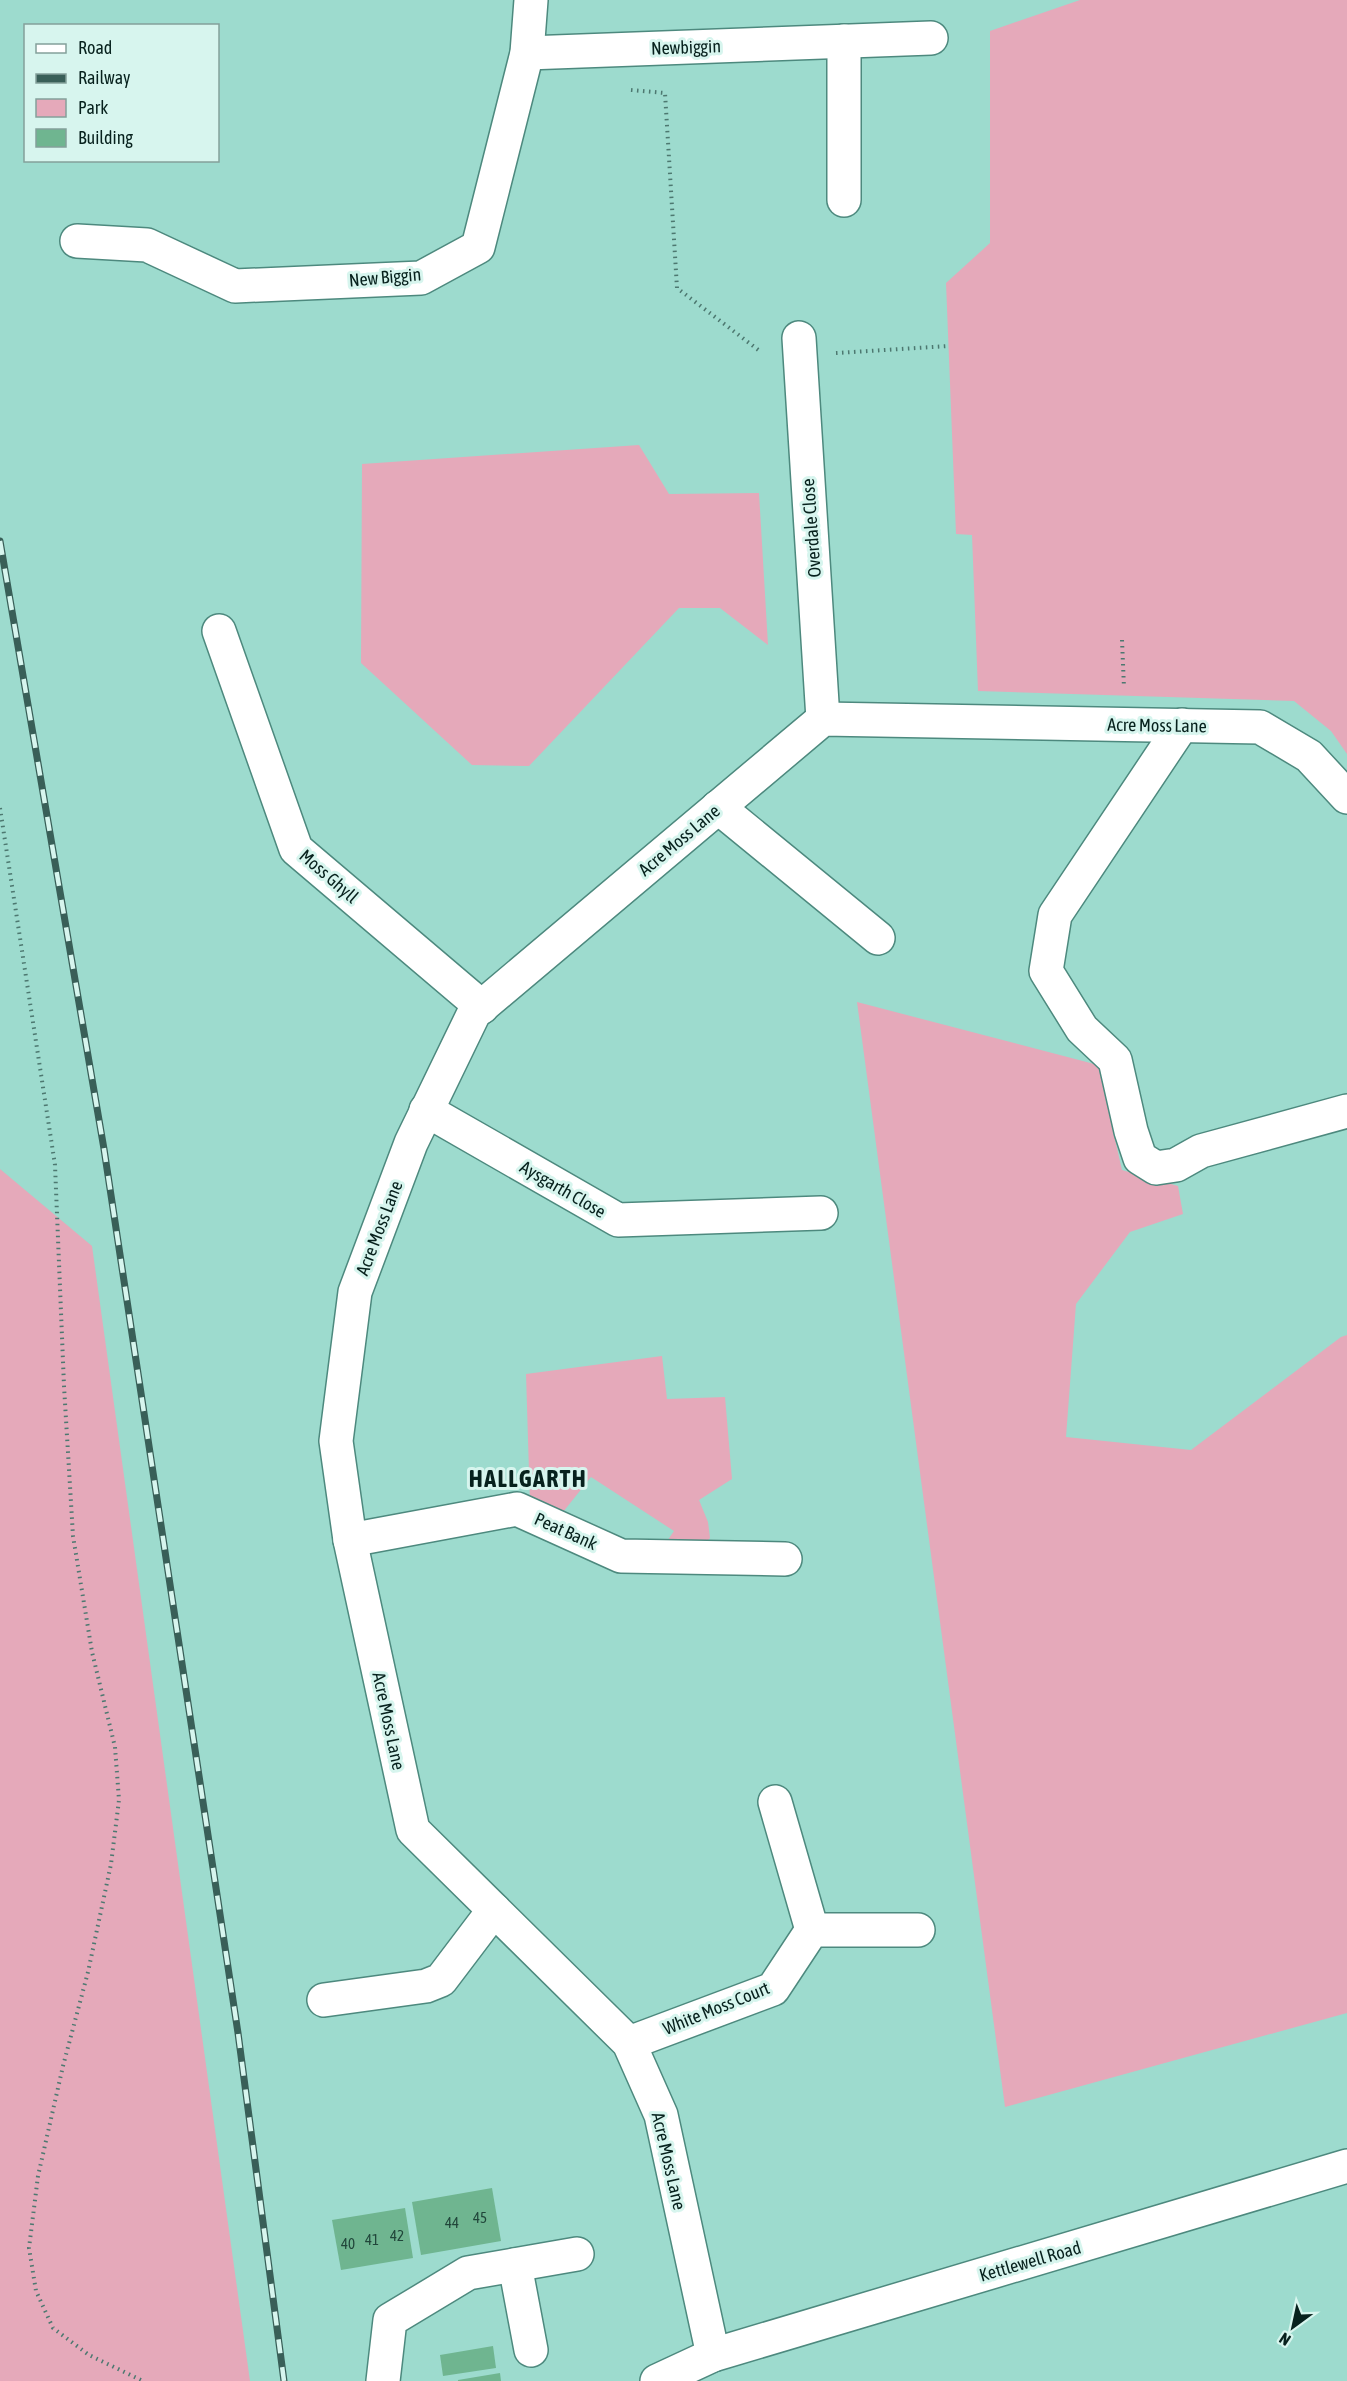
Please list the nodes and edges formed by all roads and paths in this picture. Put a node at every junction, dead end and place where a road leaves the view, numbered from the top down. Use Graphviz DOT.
graph roads {
  1 [pos="531,0"];
  2 [pos="931,38"];
  3 [pos="844,41"];
  4 [pos="527,53"];
  5 [pos="621,89"];
  6 [pos="844,200"];
  7 [pos="77,241"];
  8 [pos="949,346"];
  9 [pos="800,359"];
  10 [pos="219,631"];
  11 [pos="1122,640"];
  12 [pos="823,719"];
  13 [pos="1127,724"];
  14 [pos="1182,725"];
  15 [pos="1347,797"];
  16 [pos="718,807"];
  17 [pos="0,808"];
  18 [pos="878,938"];
  19 [pos="482,1007"];
  20 [pos="426,1110"];
  21 [pos="1347,1111"];
  22 [pos="821,1213"];
  23 [pos="350,1540"];
  24 [pos="785,1559"];
  25 [pos="775,1802"];
  26 [pos="494,1910"];
  27 [pos="812,1930"];
  28 [pos="918,1930"];
  29 [pos="324,2000"];
  30 [pos="629,2043"];
  31 [pos="1347,2166"];
  32 [pos="578,2254"];
  33 [pos="515,2265"];
  34 [pos="531,2350"];
  35 [pos="713,2355"];
  36 [pos="143,2381"];
  37 [pos="382,2381"];
  38 [pos="657,2381"];
  1 -- 4 [label="street, New Biggin"];
  2 -- 3 [label="street, Newbiggin"];
  3 -- 4 [label="street, Newbiggin"];
  3 -- 6 [label="street"];
  4 -- 7 [label="street, New Biggin"];
  5 -- 9 [label="path"];
  8 -- 9 [label="path"];
  9 -- 12 [label="street, Overdale Close"];
  10 -- 19 [label="street, Moss Ghyll"];
  11 -- 13 [label="path"];
  12 -- 13 [label="street, Acre Moss Lane"];
  12 -- 16 [label="street, Acre Moss Lane"];
  13 -- 14 [label="street, Acre Moss Lane"];
  14 -- 15 [label="street, Acre Moss Lane"];
  14 -- 21 [label="street"];
  16 -- 18 [label="street"];
  16 -- 19 [label="street, Acre Moss Lane"];
  17 -- 36 [label="path"];
  19 -- 20 [label="street, Acre Moss Lane"];
  20 -- 22 [label="street, Aysgarth Close"];
  20 -- 23 [label="street, Acre Moss Lane"];
  23 -- 24 [label="street, Peat Bank"];
  23 -- 26 [label="street, Acre Moss Lane"];
  25 -- 27 [label="street"];
  26 -- 29 [label="street"];
  26 -- 30 [label="street, Acre Moss Lane"];
  27 -- 28 [label="street"];
  27 -- 30 [label="street, White Moss Court"];
  30 -- 35 [label="street, Acre Moss Lane"];
  31 -- 35 [label="street, Kettlewell Road"];
  32 -- 33 [label="street"];
  33 -- 34 [label="street"];
  33 -- 37 [label="street"];
  35 -- 38 [label="street, Kettlewell Road"];
}
